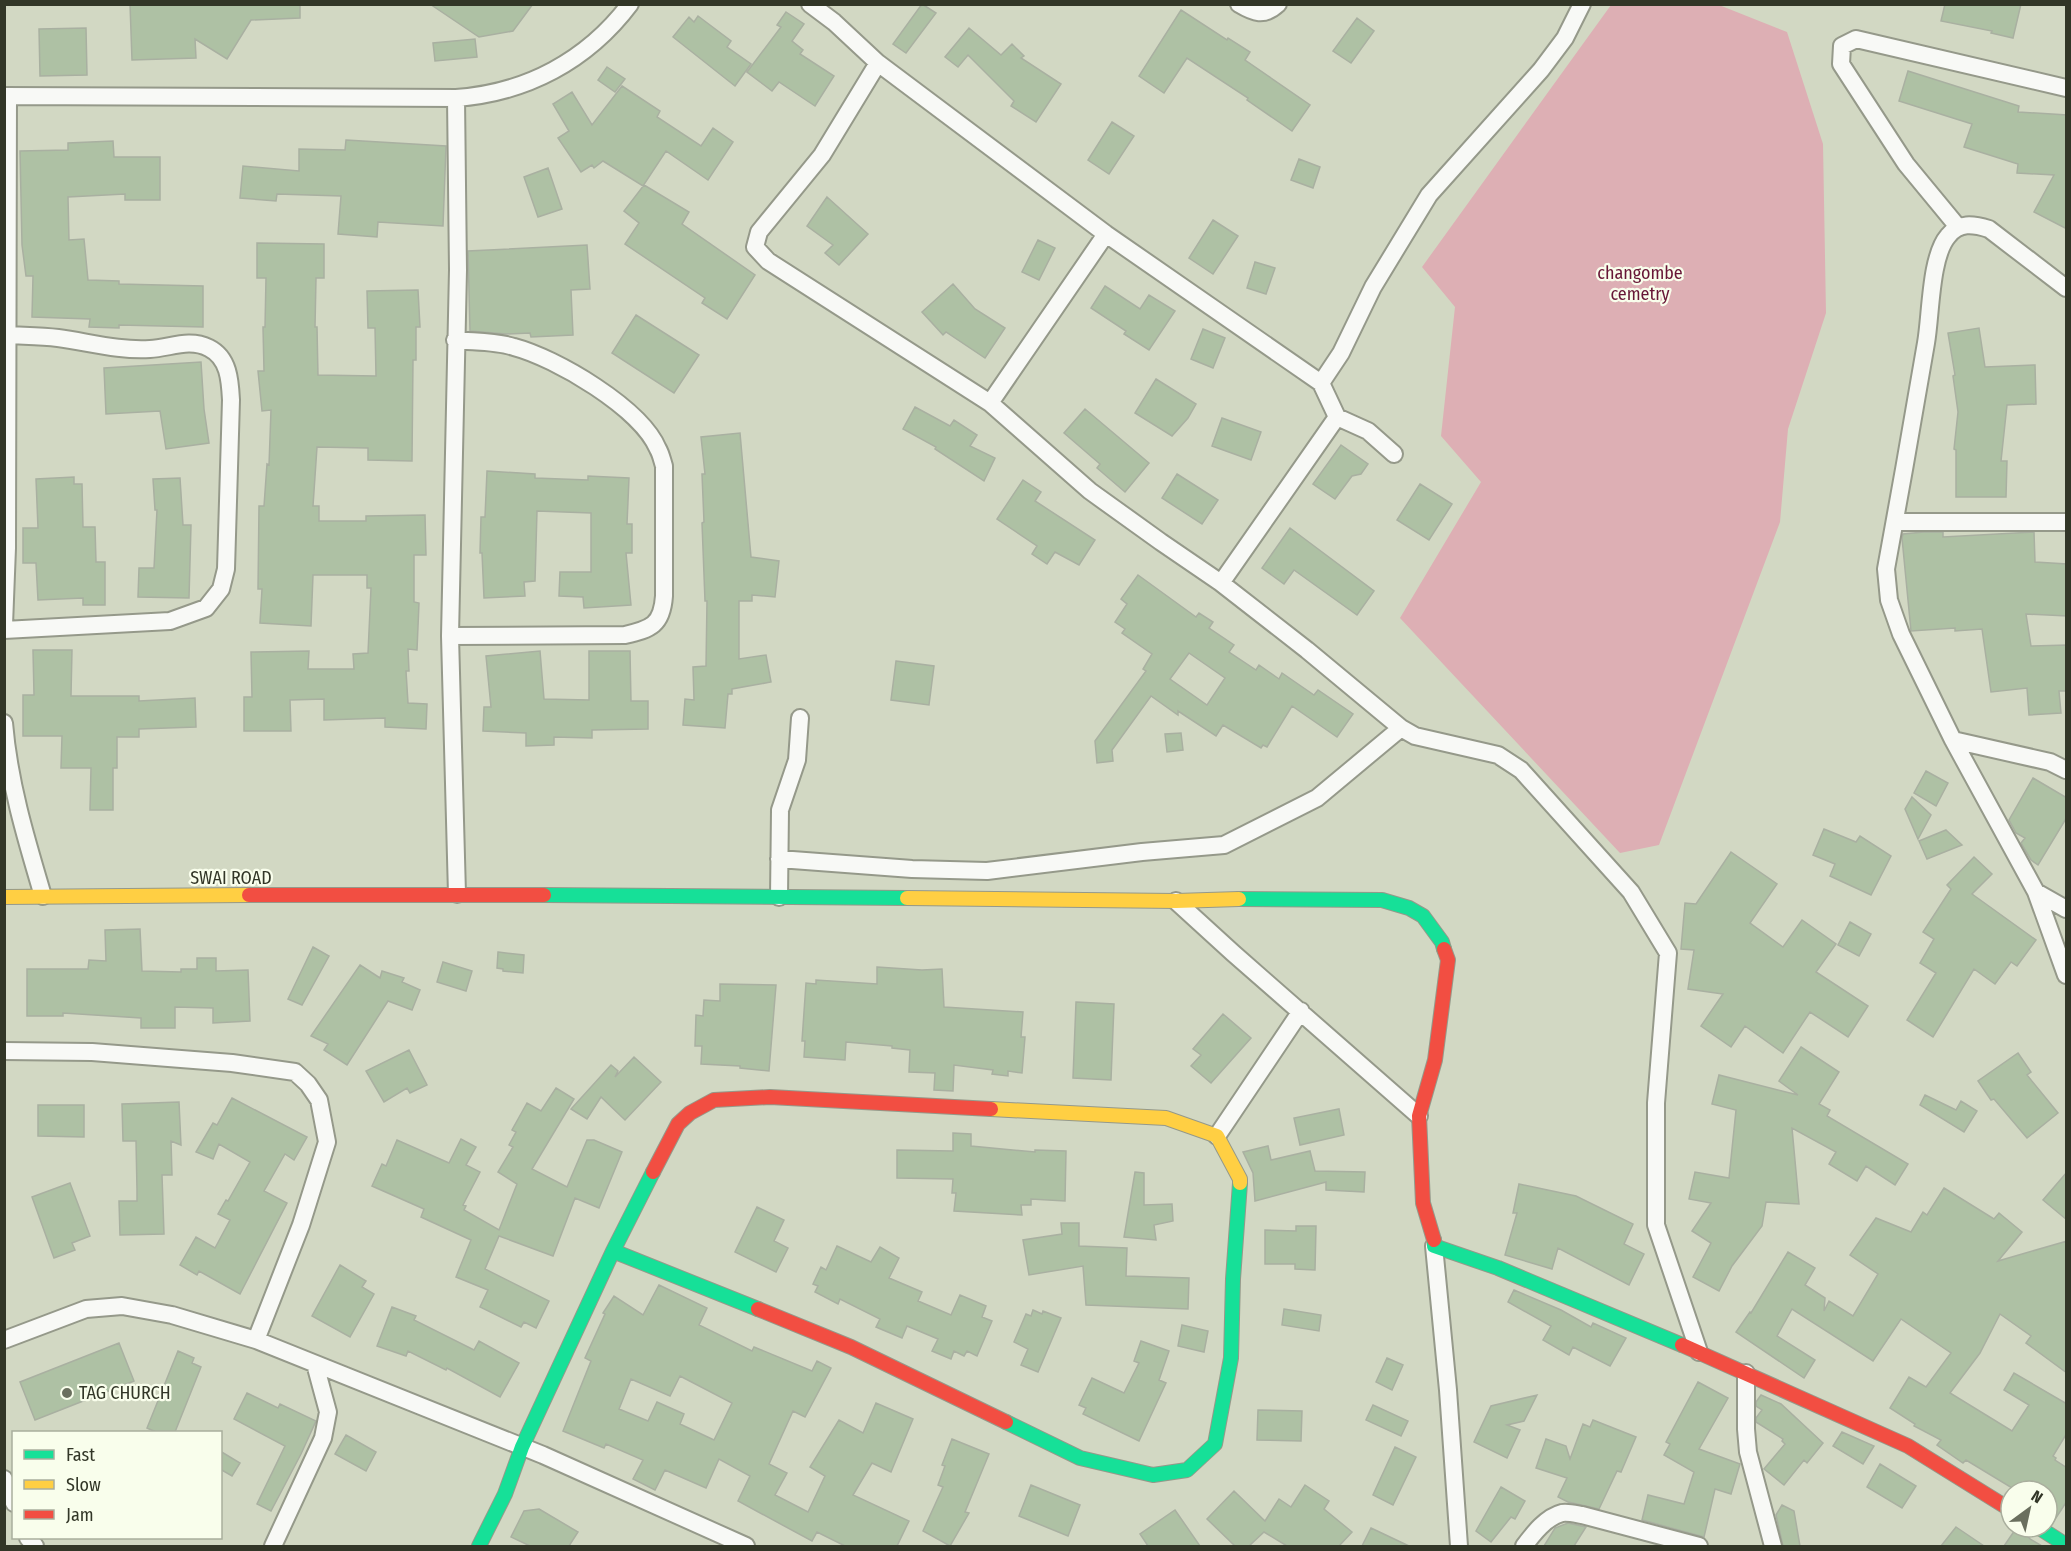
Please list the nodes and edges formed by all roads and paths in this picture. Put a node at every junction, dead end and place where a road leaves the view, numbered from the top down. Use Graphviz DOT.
graph roads {
  1 [pos="630,4"];
  2 [pos="810,4"];
  3 [pos="1239,4"];
  4 [pos="1278,4"];
  5 [pos="1582,4"];
  6 [pos="878,63"];
  7 [pos="2067,88"];
  8 [pos="6,96"];
  9 [pos="456,98"];
  10 [pos="1958,227"];
  11 [pos="1106,234"];
  12 [pos="2067,288"];
  13 [pos="7,335"];
  14 [pos="455,340"];
  15 [pos="1321,382"];
  16 [pos="990,404"];
  17 [pos="1337,417"];
  18 [pos="1394,454"];
  19 [pos="1895,522"];
  20 [pos="2067,522"];
  21 [pos="1221,583"];
  22 [pos="4,627"];
  23 [pos="450,636"];
  24 [pos="800,718"];
  25 [pos="4,723"];
  26 [pos="1401,728"];
  27 [pos="1953,740"];
  28 [pos="6,758"];
  29 [pos="2067,770"];
  30 [pos="780,859"];
  31 [pos="2036,892"];
  32 [pos="457,894"];
  33 [pos="43,896"];
  34 [pos="4,897"];
  35 [pos="779,897"];
  36 [pos="1176,901"];
  37 [pos="2067,909"];
  38 [pos="2067,975"];
  39 [pos="1300,1011"];
  40 [pos="4,1051"];
  41 [pos="1419,1116"];
  42 [pos="1217,1136"];
  43 [pos="1434,1246"];
  44 [pos="613,1251"];
  45 [pos="4,1340"];
  46 [pos="256,1340"];
  47 [pos="1699,1352"];
  48 [pos="315,1364"];
  49 [pos="1746,1373"];
  50 [pos="522,1447"];
  51 [pos="4,1479"];
  52 [pos="12,1498"];
  53 [pos="1999,1503"];
  54 [pos="273,1546"];
  55 [pos="478,1546"];
  56 [pos="746,1546"];
  57 [pos="1459,1546"];
  58 [pos="1524,1546"];
  59 [pos="1699,1546"];
  60 [pos="1773,1546"];
  1 -- 9 [label="street"];
  2 -- 6 [label="street"];
  3 -- 4 [label="street"];
  5 -- 15 [label="street"];
  6 -- 11 [label="street"];
  6 -- 16 [label="street"];
  7 -- 10 [label="street"];
  8 -- 9 [label="street"];
  8 -- 13 [label="street"];
  9 -- 14 [label="street"];
  10 -- 12 [label="street"];
  10 -- 19 [label="street"];
  11 -- 15 [label="street"];
  11 -- 16 [label="street"];
  13 -- 22 [label="street"];
  13 -- 22 [label="street"];
  14 -- 23 [label="street"];
  14 -- 23 [label="street"];
  15 -- 17 [label="street"];
  16 -- 21 [label="street"];
  17 -- 18 [label="street"];
  17 -- 21 [label="street"];
  19 -- 20 [label="street"];
  19 -- 27 [label="street"];
  21 -- 26 [label="street"];
  23 -- 32 [label="street"];
  24 -- 30 [label="street"];
  25 -- 28 [label="street"];
  26 -- 30 [label="street"];
  26 -- 47 [label="street"];
  27 -- 29 [label="street"];
  27 -- 31 [label="street"];
  28 -- 33 [label="street"];
  30 -- 35 [label="street"];
  31 -- 37 [label="street"];
  31 -- 38 [label="street"];
  32 -- 33 [label="street, SWAI ROAD"];
  32 -- 35 [label="street, SWAI ROAD"];
  33 -- 34 [label="street, SWAI ROAD"];
  35 -- 36 [label="street, SWAI ROAD"];
  36 -- 39 [label="street"];
  36 -- 41 [label="street, SWAI ROAD"];
  39 -- 41 [label="street"];
  39 -- 42 [label="street"];
  40 -- 46 [label="street"];
  41 -- 43 [label="street, SWAI ROAD"];
  42 -- 44 [label="street"];
  42 -- 44 [label="street"];
  43 -- 47 [label="street"];
  43 -- 57 [label="street"];
  44 -- 50 [label="street"];
  45 -- 46 [label="street"];
  46 -- 48 [label="street"];
  47 -- 49 [label="street"];
  48 -- 50 [label="street"];
  48 -- 54 [label="street"];
  49 -- 53 [label="street"];
  49 -- 60 [label="street"];
  50 -- 55 [label="street"];
  50 -- 56 [label="street"];
  51 -- 52 [label="street"];
  58 -- 59 [label="street"];
}
